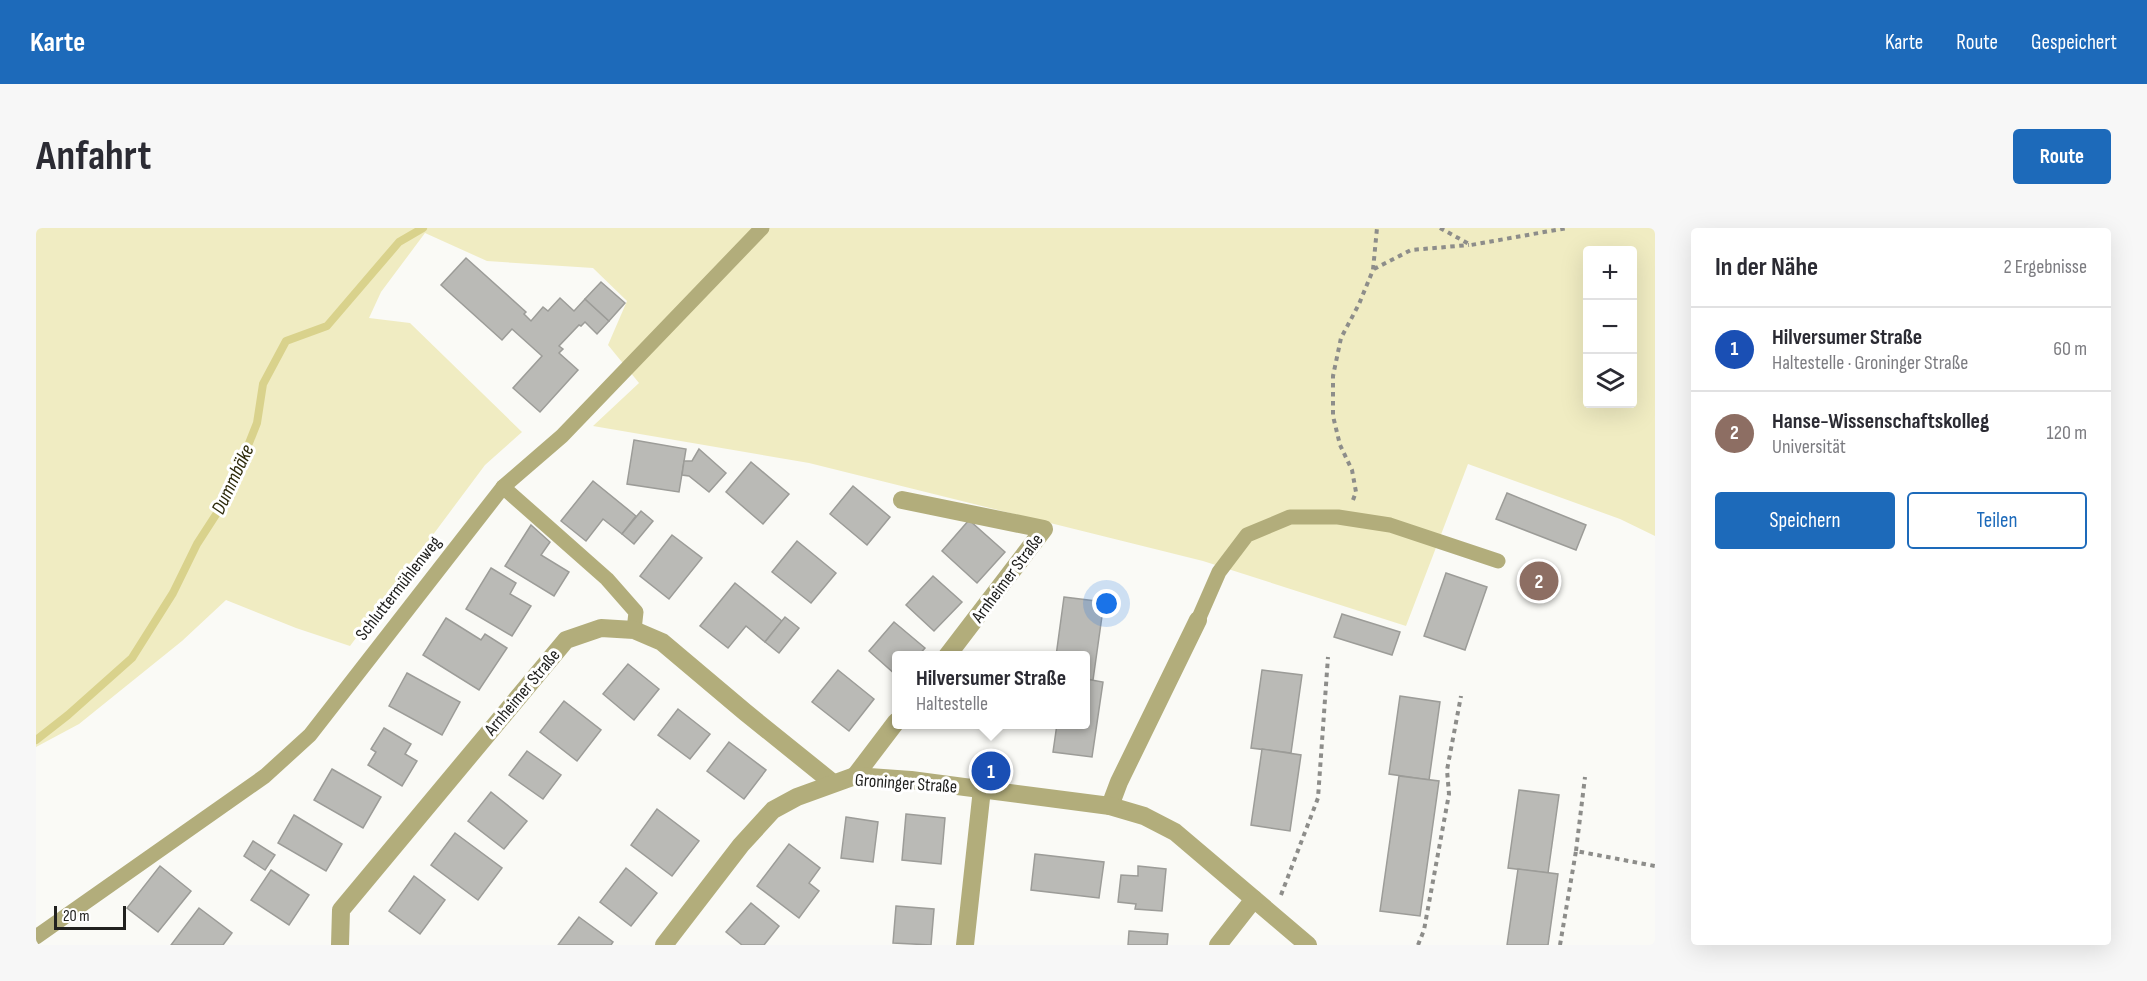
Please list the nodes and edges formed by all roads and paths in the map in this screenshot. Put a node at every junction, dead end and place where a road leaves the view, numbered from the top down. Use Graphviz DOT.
graph roads {
  1 [pos="762,228"];
  2 [pos="1377,228"];
  3 [pos="1440,228"];
  4 [pos="1567,228"];
  5 [pos="1471,245"];
  6 [pos="1373,270"];
  7 [pos="503,487"];
  8 [pos="902,500"];
  9 [pos="1348,518"];
  10 [pos="1498,561"];
  11 [pos="1198,620"];
  12 [pos="634,630"];
  13 [pos="951,651"];
  14 [pos="1328,657"];
  15 [pos="1461,696"];
  16 [pos="892,728"];
  17 [pos="855,776"];
  18 [pos="1585,777"];
  19 [pos="833,783"];
  20 [pos="982,789"];
  21 [pos="1110,806"];
  22 [pos="1576,851"];
  23 [pos="1655,866"];
  24 [pos="1254,899"];
  25 [pos="1272,914"];
  26 [pos="36,936"];
  27 [pos="340,945"];
  28 [pos="664,945"];
  29 [pos="965,945"];
  30 [pos="1218,945"];
  31 [pos="1308,945"];
  32 [pos="1418,945"];
  33 [pos="1560,945"];
  1 -- 7 [label="lane, Schluttermühlenweg"];
  2 -- 6 [label="path"];
  3 -- 5 [label="path"];
  4 -- 5 [label="path"];
  5 -- 6 [label="path"];
  6 -- 9 [label="path"];
  7 -- 12 [label="lane"];
  7 -- 26 [label="lane, Schluttermühlenweg"];
  8 -- 13 [label="street, Arnheimer Straße"];
  9 -- 10 [label="lane"];
  9 -- 11 [label="lane"];
  11 -- 21 [label="street"];
  12 -- 19 [label="street, Arnheimer Straße"];
  12 -- 27 [label="street, Arnheimer Straße"];
  14 -- 25 [label="path"];
  15 -- 32 [label="path"];
  16 -- 17 [label="street"];
  17 -- 19 [label="street, Groninger Straße"];
  17 -- 20 [label="street, Groninger Straße"];
  18 -- 22 [label="path"];
  19 -- 28 [label="street, Groninger Straße"];
  20 -- 21 [label="street, Groninger Straße"];
  20 -- 29 [label="street"];
  21 -- 24 [label="street, Groninger Straße"];
  22 -- 23 [label="path"];
  22 -- 33 [label="path"];
  24 -- 25 [label="street, Groninger Straße"];
  24 -- 30 [label="street"];
  25 -- 31 [label="street, Groninger Straße"];
}
